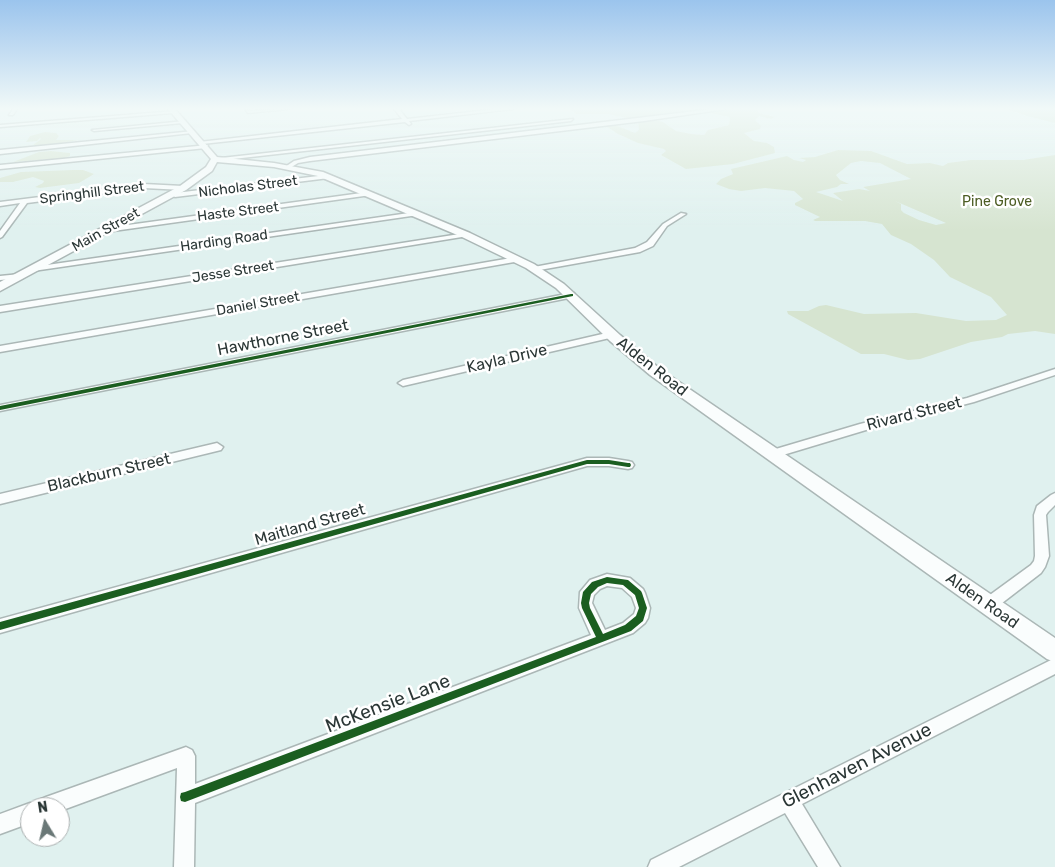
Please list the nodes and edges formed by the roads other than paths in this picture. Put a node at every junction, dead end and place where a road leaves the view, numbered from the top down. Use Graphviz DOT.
graph roads {
  1 [pos="24,149"];
  2 [pos="153,149"];
  3 [pos="208,149"];
  4 [pos="300,149"];
  5 [pos="392,149"];
  6 [pos="0,152"];
  7 [pos="215,159"];
  8 [pos="0,166"];
  9 [pos="288,167"];
  10 [pos="327,177"];
  11 [pos="183,188"];
  12 [pos="369,194"];
  13 [pos="168,196"];
  14 [pos="25,201"];
  15 [pos="0,204"];
  16 [pos="416,214"];
  17 [pos="683,214"];
  18 [pos="106,230"];
  19 [pos="466,235"];
  20 [pos="0,236"];
  21 [pos="517,259"];
  22 [pos="534,269"];
  23 [pos="33,270"];
  24 [pos="20,276"];
  25 [pos="0,278"];
  26 [pos="0,287"];
  27 [pos="571,296"];
  28 [pos="0,309"];
  29 [pos="611,335"];
  30 [pos="0,349"];
  31 [pos="1055,372"];
  32 [pos="403,383"];
  33 [pos="0,408"];
  34 [pos="217,447"];
  35 [pos="773,454"];
  36 [pos="628,465"];
  37 [pos="1055,498"];
  38 [pos="0,499"];
  39 [pos="988,605"];
  40 [pos="0,626"];
  41 [pos="601,639"];
  42 [pos="1055,651"];
  43 [pos="1055,666"];
  44 [pos="185,797"];
  45 [pos="70,798"];
  46 [pos="789,801"];
  47 [pos="20,817"];
  48 [pos="0,824"];
  49 [pos="184,867"];
  50 [pos="658,867"];
  51 [pos="830,867"];
  1 -- 6 [label="street"];
  2 -- 8 [label="street"];
  3 -- 7 [label="main road"];
  4 -- 7 [label="street"];
  5 -- 9 [label="street"];
  7 -- 9 [label="main road, Alden Road"];
  7 -- 11 [label="main road, Main Street"];
  9 -- 10 [label="main road, Alden Road"];
  10 -- 12 [label="main road, Alden Road"];
  10 -- 13 [label="street, Nicholas Street"];
  11 -- 13 [label="main road, Main Street"];
  11 -- 14 [label="street, Springhill Street"];
  12 -- 16 [label="main road, Alden Road"];
  12 -- 18 [label="street, Haste Street"];
  13 -- 18 [label="main road, Main Street"];
  14 -- 15 [label="street, Springhill Street"];
  14 -- 20 [label="street"];
  16 -- 19 [label="main road, Alden Road"];
  16 -- 23 [label="street, Harding Road"];
  17 -- 22 [label="street"];
  18 -- 23 [label="main road, Main Street"];
  19 -- 21 [label="main road, Alden Road"];
  19 -- 28 [label="street, Jesse Street"];
  21 -- 22 [label="main road, Alden Road"];
  21 -- 30 [label="street, Daniel Street"];
  22 -- 27 [label="main road, Alden Road"];
  23 -- 24 [label="main road, Main Street"];
  24 -- 25 [label="street"];
  24 -- 26 [label="main road, Main Street"];
  27 -- 29 [label="main road, Alden Road"];
  27 -- 33 [label="street, Hawthorne Street"];
  29 -- 32 [label="street, Kayla Drive"];
  29 -- 35 [label="main road, Alden Road"];
  31 -- 35 [label="street, Rivard Street"];
  34 -- 38 [label="street, Blackburn Street"];
  35 -- 39 [label="main road, Alden Road"];
  36 -- 40 [label="street, Maitland Street"];
  37 -- 39 [label="street"];
  39 -- 42 [label="main road, Alden Road"];
  41 -- 44 [label="street, McKensie Lane"];
  43 -- 46 [label="street, Glenhaven Avenue"];
  44 -- 45 [label="street"];
  44 -- 49 [label="street"];
  46 -- 50 [label="street, Glenhaven Avenue"];
  46 -- 51 [label="street"];
  47 -- 48 [label="street"];
}
